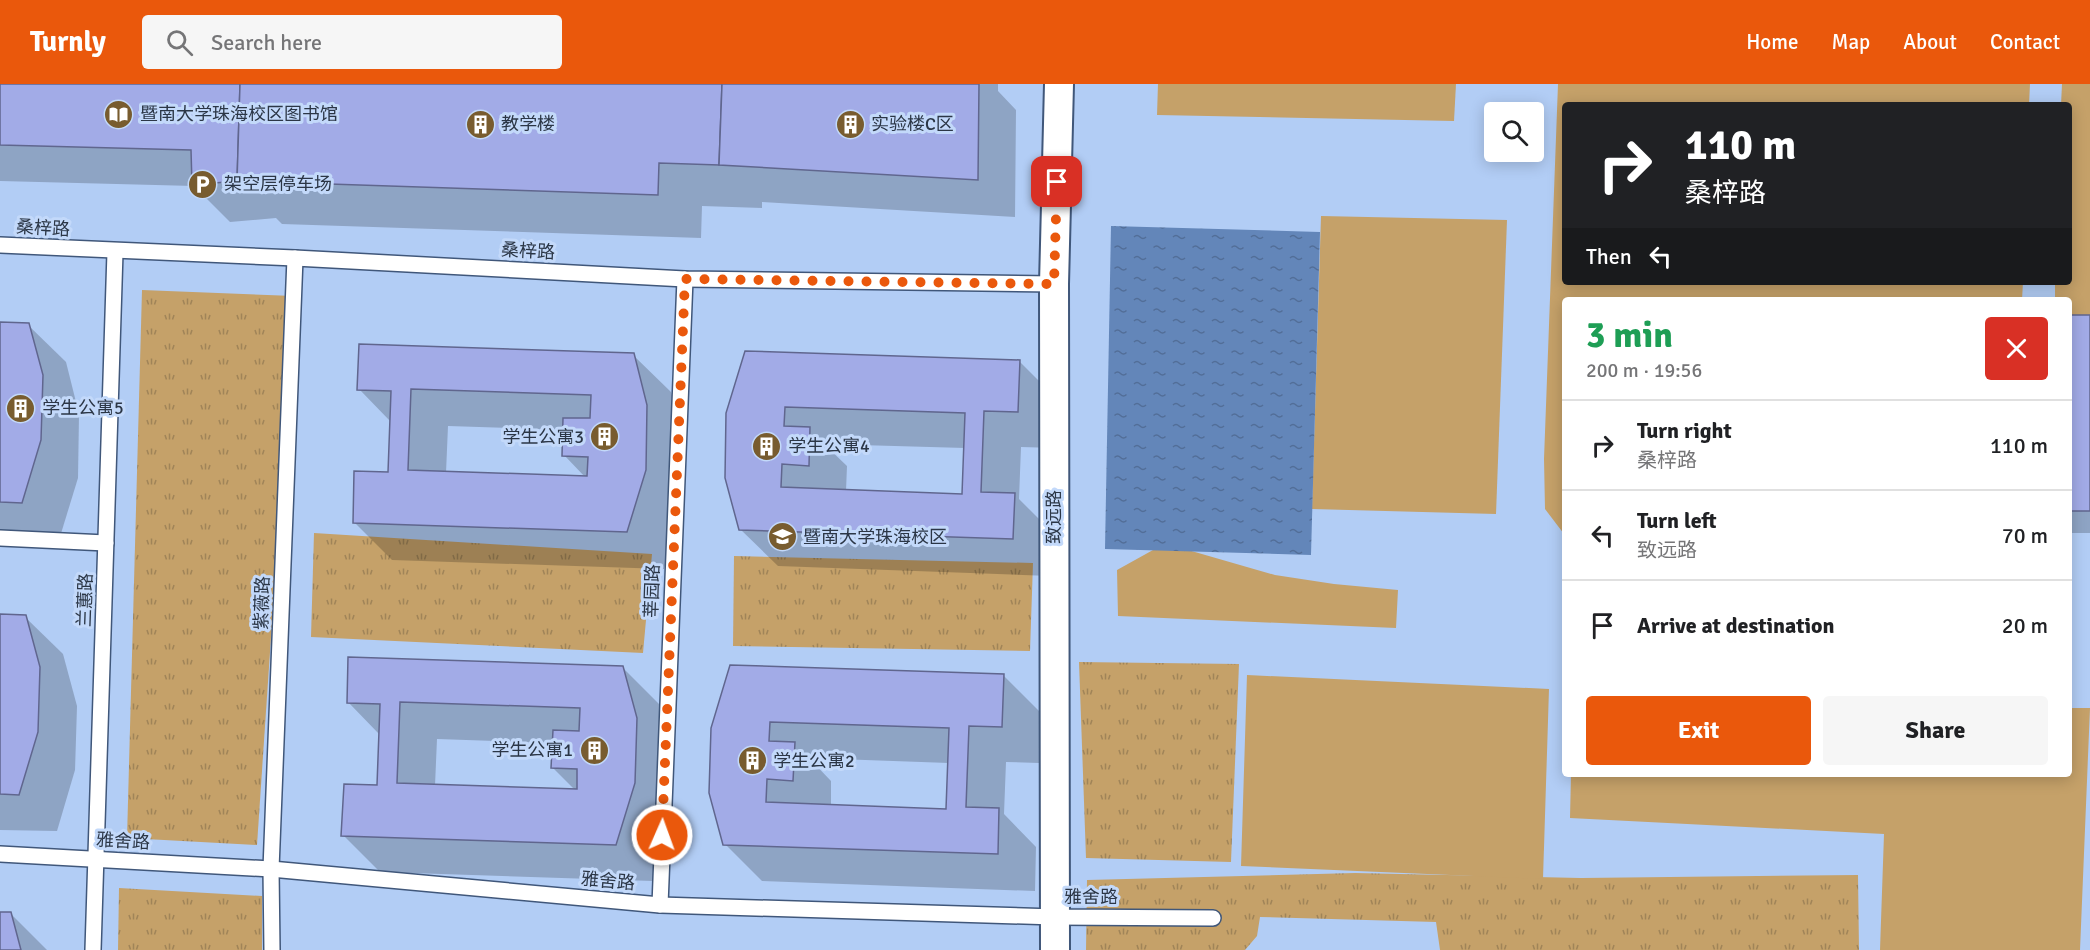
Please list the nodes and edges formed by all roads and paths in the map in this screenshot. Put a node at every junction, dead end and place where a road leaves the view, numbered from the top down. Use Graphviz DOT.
graph roads {
  1 [pos="1059,84"];
  2 [pos="0,245"];
  3 [pos="116,252"];
  4 [pos="296,258"];
  5 [pos="685,279"];
  6 [pos="1054,284"];
  7 [pos="0,538"];
  8 [pos="106,543"];
  9 [pos="0,854"];
  10 [pos="96,858"];
  11 [pos="271,869"];
  12 [pos="660,905"];
  13 [pos="1055,917"];
  14 [pos="1213,918"];
  15 [pos="93,950"];
  16 [pos="272,950"];
  17 [pos="1055,950"];
  1 -- 6 [label="street, 致远路"];
  2 -- 3 [label="lane, 桑梓路"];
  3 -- 4 [label="lane, 桑梓路"];
  3 -- 8 [label="lane, 兰蕙路"];
  4 -- 5 [label="lane, 桑梓路"];
  4 -- 11 [label="lane, 紫薇路"];
  5 -- 6 [label="lane, 桑梓路"];
  5 -- 12 [label="lane, 莘园路"];
  6 -- 13 [label="street, 致远路"];
  7 -- 8 [label="lane"];
  8 -- 10 [label="lane, 兰蕙路"];
  9 -- 10 [label="lane, 雅舍路"];
  10 -- 11 [label="lane, 雅舍路"];
  10 -- 15 [label="lane, 兰蕙路"];
  11 -- 12 [label="lane, 雅舍路"];
  11 -- 16 [label="lane, 紫薇路"];
  12 -- 13 [label="lane, 雅舍路"];
  13 -- 14 [label="lane, 雅舍路"];
  13 -- 17 [label="street, 致远路"];
}
